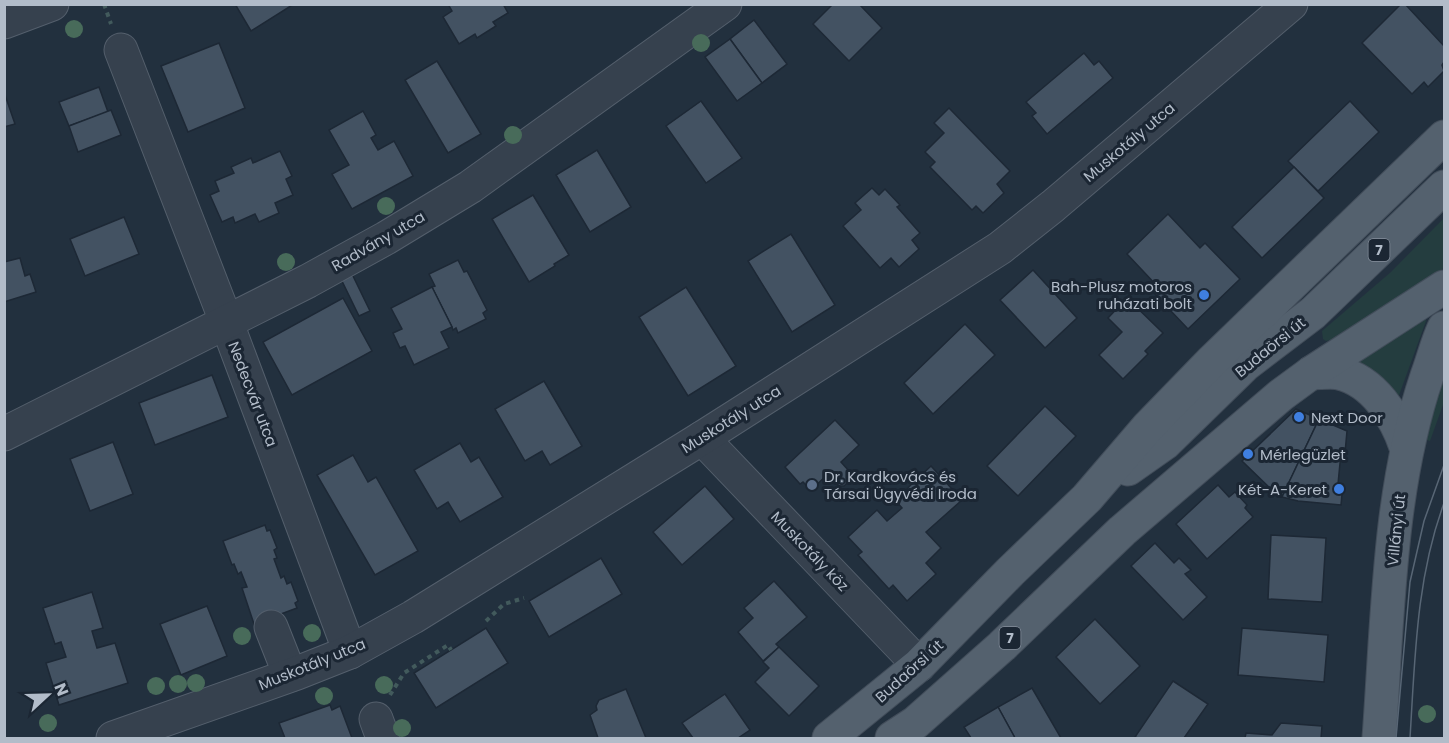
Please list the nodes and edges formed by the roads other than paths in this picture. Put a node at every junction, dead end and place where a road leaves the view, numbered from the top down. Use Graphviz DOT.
graph roads {
  1 [pos="52,4"];
  2 [pos="725,4"];
  3 [pos="1291,4"];
  4 [pos="4,22"];
  5 [pos="121,50"];
  6 [pos="1444,137"];
  7 [pos="1444,187"];
  8 [pos="1444,287"];
  9 [pos="1313,313"];
  10 [pos="226,321"];
  11 [pos="1444,328"];
  12 [pos="1311,373"];
  13 [pos="4,434"];
  14 [pos="702,438"];
  15 [pos="1406,447"];
  16 [pos="1087,498"];
  17 [pos="1122,531"];
  18 [pos="271,627"];
  19 [pos="350,652"];
  20 [pos="919,665"];
  21 [pos="290,675"];
  22 [pos="113,738"];
  23 [pos="829,738"];
  24 [pos="892,738"];
  25 [pos="1379,738"];
  1 -- 4 [label="street"];
  2 -- 10 [label="street, Radvány utca"];
  3 -- 14 [label="street, Muskotály utca"];
  5 -- 10 [label="street, Nedecvár utca"];
  6 -- 16 [label="main road, Budaörsi út"];
  7 -- 9 [label="main road, 7"];
  8 -- 12 [label="main road, Budaörsi út"];
  9 -- 16 [label="main road, Budaörsi út / 7"];
  9 -- 17 [label="main road, Budaörsi út / 7"];
  10 -- 13 [label="street, Radvány utca"];
  10 -- 19 [label="street, Nedecvár utca"];
  11 -- 15 [label="main road, Villányi út"];
  12 -- 15 [label="main road"];
  12 -- 17 [label="main road, Budaörsi út"];
  14 -- 19 [label="street, Muskotály utca"];
  14 -- 20 [label="street, Muskotály köz"];
  15 -- 25 [label="main road, Villányi út"];
  16 -- 20 [label="main road, Budaörsi út / 7"];
  17 -- 24 [label="main road, Budaörsi út / 7"];
  18 -- 21 [label="street"];
  19 -- 21 [label="street, Muskotály utca"];
  20 -- 23 [label="main road, Budaörsi út / 7"];
  21 -- 22 [label="street, Muskotály utca"];
}
